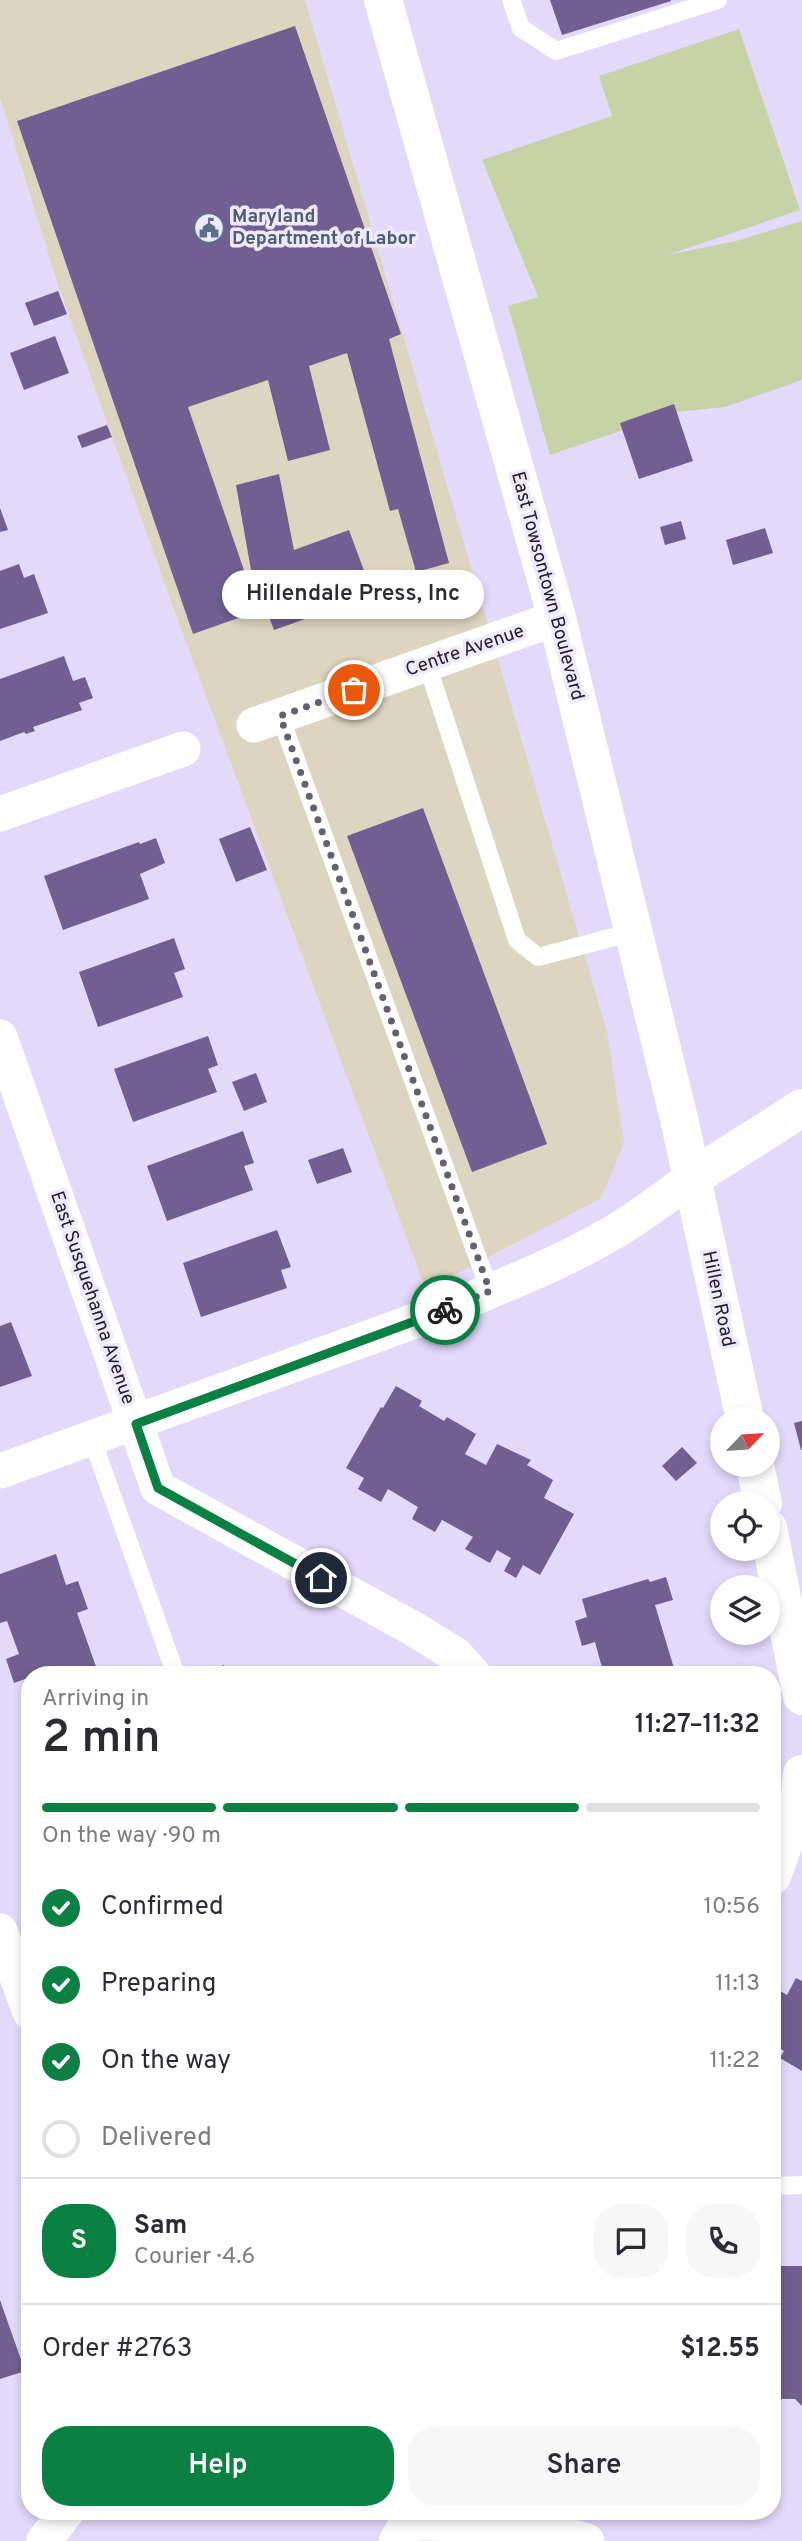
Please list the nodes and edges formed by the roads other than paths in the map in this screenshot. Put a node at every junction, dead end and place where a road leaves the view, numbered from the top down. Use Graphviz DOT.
graph roads {
  1 [pos="383,0"];
  2 [pos="511,0"];
  3 [pos="718,0"];
  4 [pos="557,618"];
  5 [pos="427,664"];
  6 [pos="267,720"];
  7 [pos="183,749"];
  8 [pos="0,814"];
  9 [pos="633,932"];
  10 [pos="0,1037"];
  11 [pos="802,1108"];
  12 [pos="692,1178"];
  13 [pos="490,1291"];
  14 [pos="742,1407"];
  15 [pos="136,1424"];
  16 [pos="92,1439"];
  17 [pos="0,1471"];
  18 [pos="775,1561"];
  19 [pos="173,1666"];
  20 [pos="466,1666"];
  21 [pos="802,1696"];
  22 [pos="801,1794"];
  23 [pos="781,1851"];
  24 [pos="0,1931"];
  25 [pos="21,1988"];
  26 [pos="802,2185"];
  27 [pos="781,2186"];
  28 [pos="60,2520"];
  29 [pos="408,2525"];
  30 [pos="44,2541"];
  31 [pos="587,2541"];
  1 -- 4 [label="main road, East Towsontown Boulevard"];
  2 -- 3 [label="lane"];
  4 -- 5 [label="street, Centre Avenue"];
  4 -- 9 [label="main road, East Towsontown Boulevard"];
  5 -- 6 [label="street, Centre Avenue"];
  5 -- 9 [label="lane"];
  6 -- 13 [label="lane"];
  7 -- 8 [label="street"];
  9 -- 12 [label="main road, East Towsontown Boulevard"];
  10 -- 15 [label="street, East Susquehanna Avenue"];
  11 -- 12 [label="main road"];
  12 -- 13 [label="street"];
  12 -- 14 [label="main road, Hillen Road"];
  13 -- 15 [label="street"];
  15 -- 16 [label="street"];
  15 -- 20 [label="street, East Susquehanna Avenue"];
  16 -- 17 [label="street"];
  16 -- 19 [label="lane"];
  18 -- 21 [label="main road"];
  22 -- 23 [label="main road"];
  24 -- 25 [label="street"];
  26 -- 27 [label="lane"];
  28 -- 30 [label="street"];
  29 -- 31 [label="street"];
}
